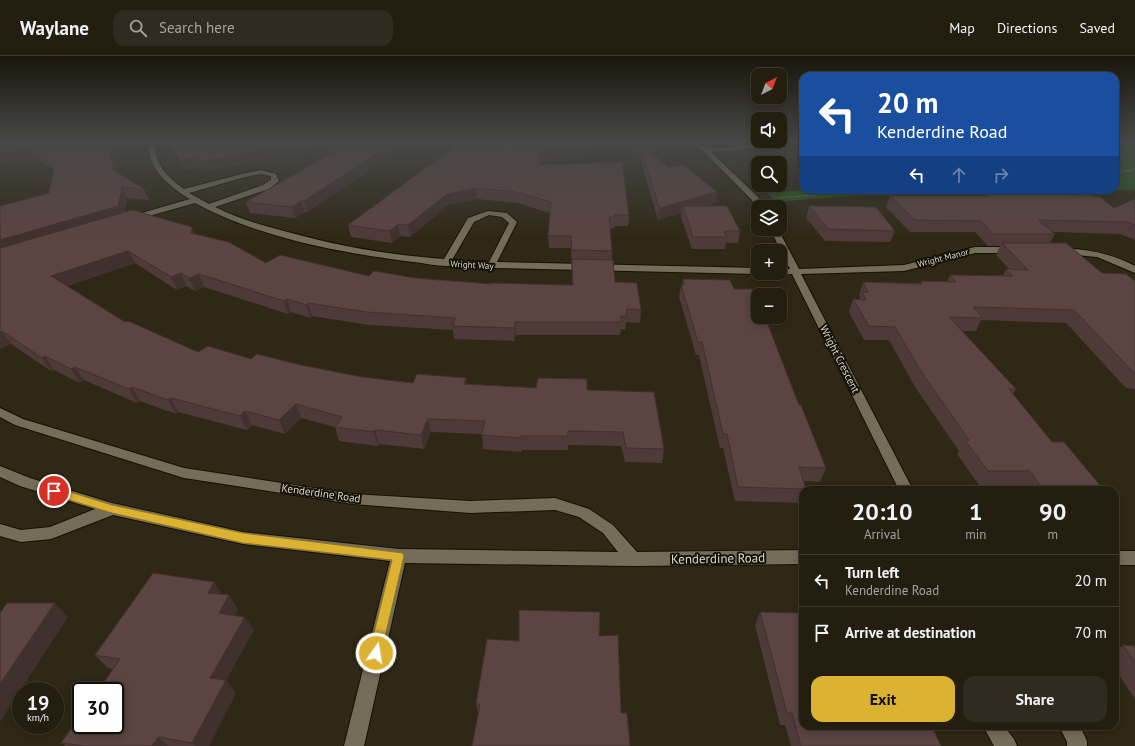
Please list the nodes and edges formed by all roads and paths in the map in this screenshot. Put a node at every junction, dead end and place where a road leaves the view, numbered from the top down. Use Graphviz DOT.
graph roads {
  1 [pos="163,174"];
  2 [pos="249,174"];
  3 [pos="271,174"];
  4 [pos="730,174"];
  5 [pos="183,192"];
  6 [pos="823,194"];
  7 [pos="755,199"];
  8 [pos="196,200"];
  9 [pos="207,207"];
  10 [pos="126,221"];
  11 [pos="778,236"];
  12 [pos="1021,250"];
  13 [pos="1052,251"];
  14 [pos="446,263"];
  15 [pos="491,266"];
  16 [pos="1135,270"];
  17 [pos="751,271"];
  18 [pos="787,272"];
  19 [pos="796,272"];
  20 [pos="0,412"];
  21 [pos="0,472"];
  22 [pos="904,486"];
  23 [pos="112,509"];
  24 [pos="0,530"];
  25 [pos="399,556"];
  26 [pos="799,556"];
  27 [pos="1119,558"];
  28 [pos="1135,558"];
  29 [pos="633,560"];
  30 [pos="996,730"];
  31 [pos="1071,730"];
  32 [pos="354,746"];
  33 [pos="1007,746"];
  34 [pos="1077,746"];
  1 -- 5 [label="street"];
  2 -- 5 [label="street"];
  3 -- 9 [label="street"];
  4 -- 7 [label="street"];
  5 -- 8 [label="street"];
  6 -- 7 [label="path"];
  8 -- 9 [label="street, Wright Way"];
  8 -- 10 [label="street"];
  9 -- 14 [label="street, Wright Way"];
  11 -- 19 [label="street, Wright Crescent"];
  12 -- 19 [label="street, Wright Manor"];
  13 -- 16 [label="street"];
  14 -- 15 [label="street, Wright Way"];
  14 -- 15 [label="street"];
  15 -- 17 [label="street, Wright Way"];
  18 -- 19 [label="street"];
  19 -- 22 [label="street, Wright Crescent"];
  20 -- 29 [label="street, Kenderdine Road"];
  21 -- 23 [label="street, Kenderdine Road"];
  23 -- 24 [label="street"];
  23 -- 25 [label="street, Kenderdine Road"];
  25 -- 29 [label="street, Kenderdine Road"];
  25 -- 32 [label="street"];
  26 -- 29 [label="street, Kenderdine Road"];
  27 -- 28 [label="street"];
  30 -- 33 [label="street"];
  31 -- 34 [label="street"];
}
